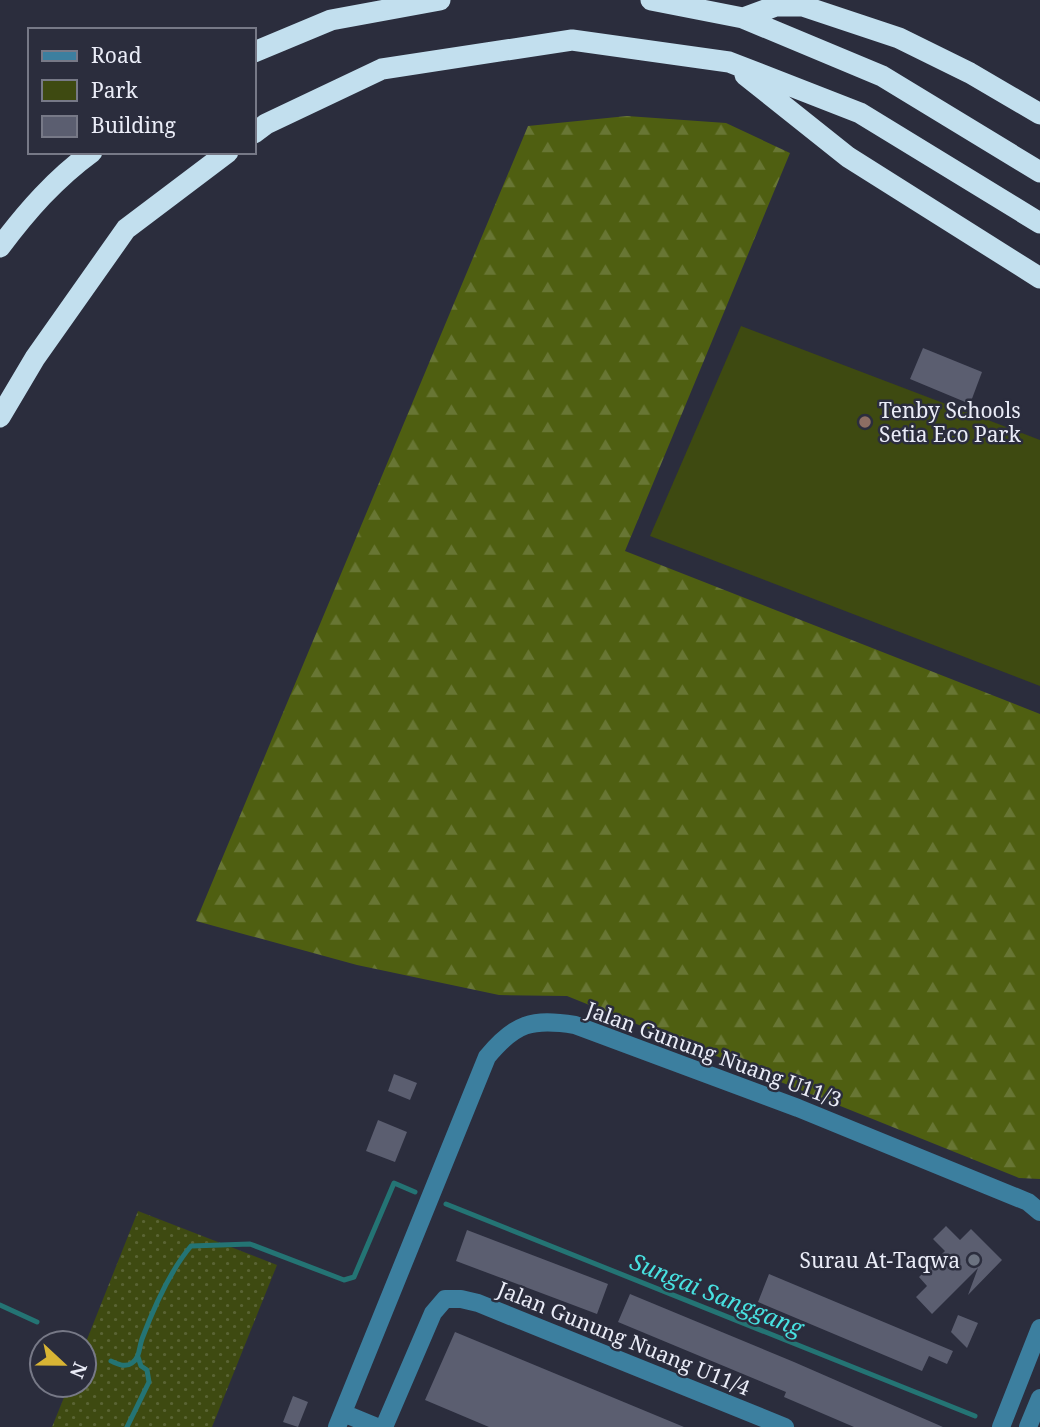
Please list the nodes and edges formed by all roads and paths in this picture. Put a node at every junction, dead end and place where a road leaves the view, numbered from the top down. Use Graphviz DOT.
graph roads {
  1 [pos="440,0"];
  2 [pos="651,0"];
  3 [pos="743,18"];
  4 [pos="256,51"];
  5 [pos="729,62"];
  6 [pos="1040,114"];
  7 [pos="256,132"];
  8 [pos="89,154"];
  9 [pos="225,154"];
  10 [pos="1040,172"];
  11 [pos="1040,223"];
  12 [pos="0,247"];
  13 [pos="1040,278"];
  14 [pos="0,416"];
  15 [pos="1036,1205"];
  16 [pos="1040,1328"];
  17 [pos="1040,1398"];
  18 [pos="340,1420"];
  19 [pos="377,1427"];
  20 [pos="384,1427"];
  21 [pos="785,1427"];
  22 [pos="1001,1427"];
  23 [pos="1028,1427"];
  1 -- 4 [label="highway"];
  2 -- 3 [label="highway"];
  3 -- 6 [label="highway"];
  3 -- 10 [label="highway"];
  5 -- 7 [label="highway"];
  5 -- 11 [label="highway"];
  5 -- 13 [label="highway"];
  8 -- 12 [label="highway"];
  9 -- 14 [label="highway"];
  15 -- 18 [label="street, Jalan Gunung Nuang U11/3"];
  16 -- 22 [label="street"];
  17 -- 23 [label="street"];
  18 -- 19 [label="street"];
  20 -- 21 [label="street, Jalan Gunung Nuang U11/4"];
}
